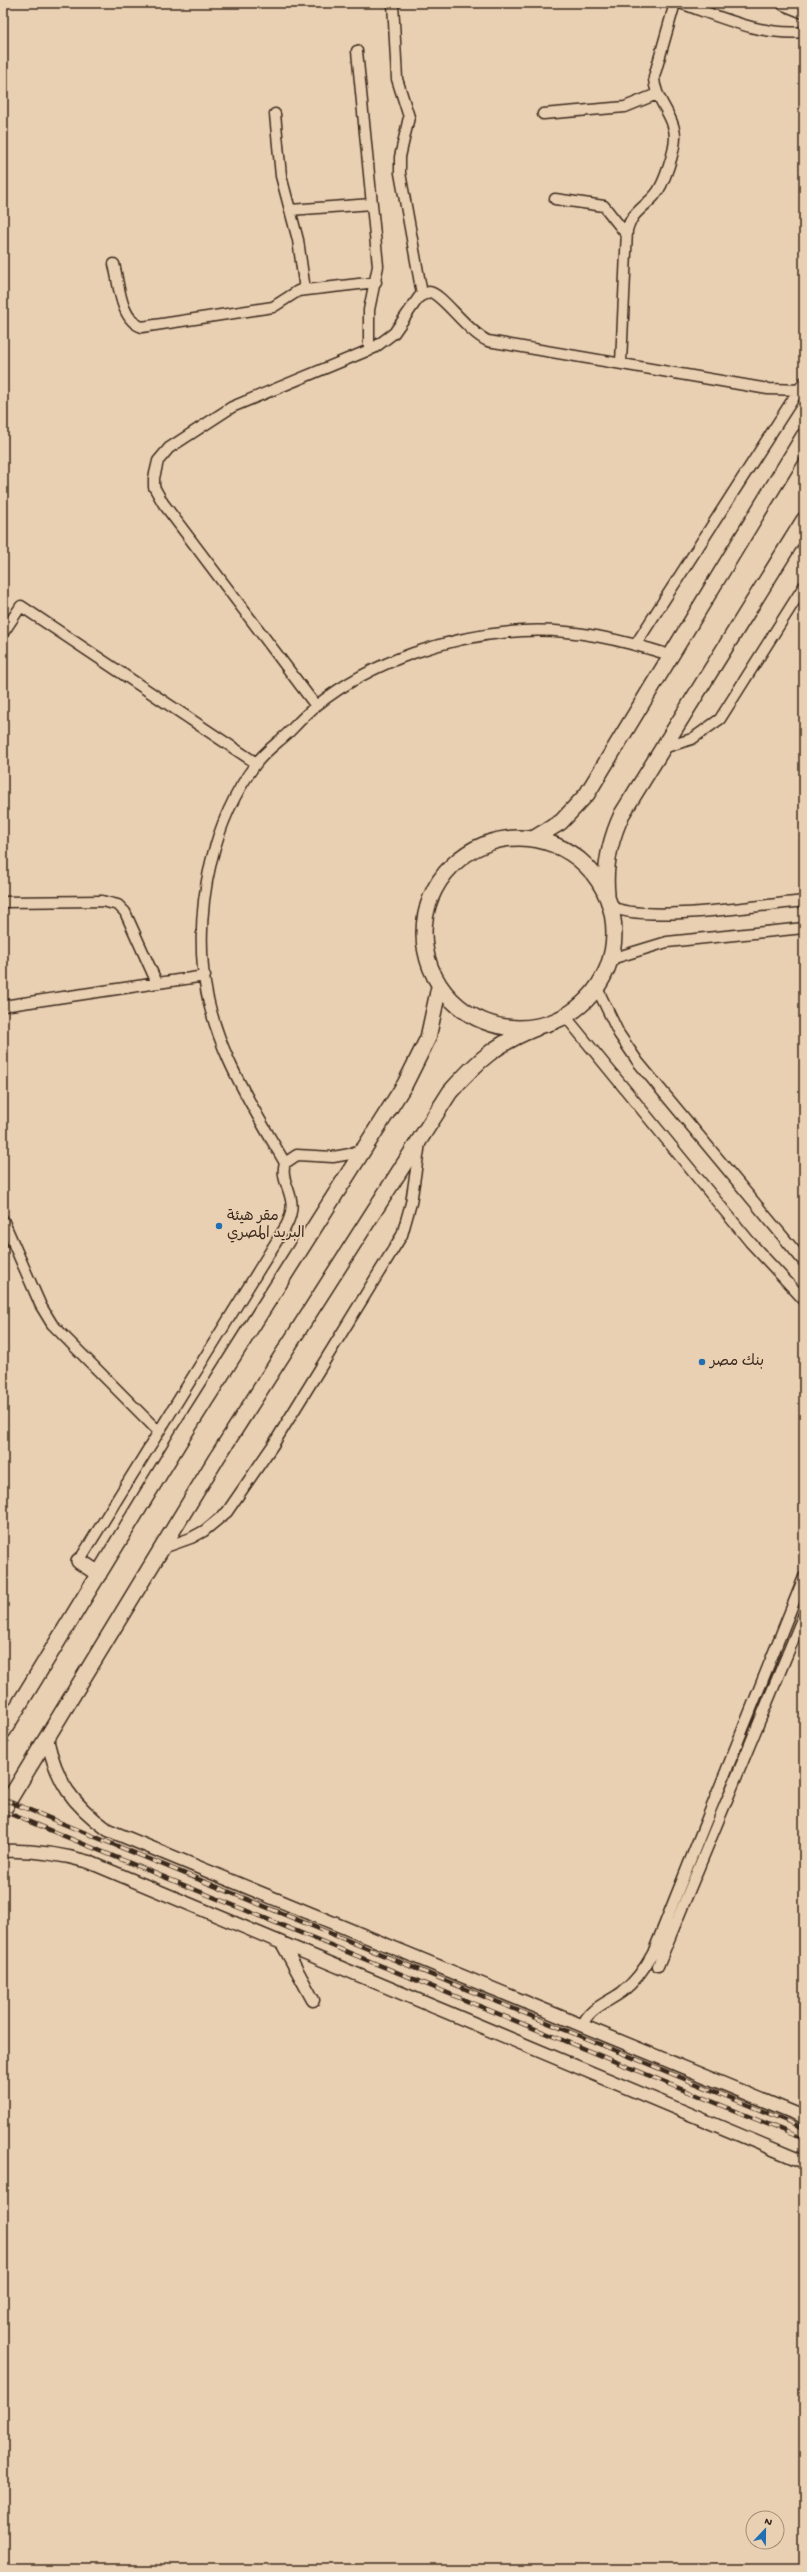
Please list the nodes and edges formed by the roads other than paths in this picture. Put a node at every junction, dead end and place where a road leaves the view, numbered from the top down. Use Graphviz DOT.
graph roads {
  1 [pos="394,3"];
  2 [pos="675,3"];
  3 [pos="680,3"];
  4 [pos="784,3"];
  5 [pos="804,11"];
  6 [pos="804,32"];
  7 [pos="357,51"];
  8 [pos="657,94"];
  9 [pos="275,114"];
  10 [pos="543,114"];
  11 [pos="555,200"];
  12 [pos="372,204"];
  13 [pos="290,210"];
  14 [pos="626,234"];
  15 [pos="114,264"];
  16 [pos="376,282"];
  17 [pos="305,290"];
  18 [pos="422,294"];
  19 [pos="369,351"];
  20 [pos="621,363"];
  21 [pos="802,387"];
  22 [pos="804,436"];
  23 [pos="804,520"];
  24 [pos="804,586"];
  25 [pos="3,633"];
  26 [pos="636,644"];
  27 [pos="670,655"];
  28 [pos="316,706"];
  29 [pos="662,748"];
  30 [pos="256,763"];
  31 [pos="533,839"];
  32 [pos="804,901"];
  33 [pos="3,902"];
  34 [pos="609,902"];
  35 [pos="804,928"];
  36 [pos="611,959"];
  37 [pos="205,976"];
  38 [pos="157,983"];
  39 [pos="439,987"];
  40 [pos="598,988"];
  41 [pos="3,1006"];
  42 [pos="566,1017"];
  43 [pos="536,1028"];
  44 [pos="420,1139"];
  45 [pos="365,1147"];
  46 [pos="285,1163"];
  47 [pos="3,1220"];
  48 [pos="804,1262"];
  49 [pos="804,1300"];
  50 [pos="159,1432"];
  51 [pos="163,1548"];
  52 [pos="79,1561"];
  53 [pos="99,1574"];
  54 [pos="804,1577"];
  55 [pos="804,1614"];
  56 [pos="763,1677"];
  57 [pos="776,1682"];
  58 [pos="754,1702"];
  59 [pos="766,1707"];
  60 [pos="3,1731"];
  61 [pos="47,1739"];
  62 [pos="3,1810"];
  63 [pos="3,1851"];
  64 [pos="282,1943"];
  65 [pos="658,1966"];
  66 [pos="313,2000"];
  67 [pos="582,2026"];
  68 [pos="804,2117"];
  69 [pos="804,2162"];
  1 -- 18 [label="street"];
  2 -- 8 [label="street"];
  3 -- 6 [label="street"];
  4 -- 5 [label="main road"];
  7 -- 12 [label="street"];
  8 -- 10 [label="street"];
  8 -- 14 [label="street"];
  9 -- 13 [label="street"];
  11 -- 14 [label="street"];
  12 -- 13 [label="street"];
  12 -- 16 [label="street"];
  13 -- 17 [label="street"];
  14 -- 20 [label="street"];
  15 -- 17 [label="street"];
  16 -- 17 [label="street"];
  16 -- 19 [label="street"];
  18 -- 19 [label="street"];
  18 -- 20 [label="street"];
  19 -- 28 [label="street"];
  20 -- 21 [label="street"];
  21 -- 26 [label="street"];
  22 -- 27 [label="main road"];
  23 -- 29 [label="main road"];
  24 -- 29 [label="street"];
  25 -- 30 [label="street"];
  26 -- 27 [label="street"];
  26 -- 28 [label="street"];
  27 -- 31 [label="main road"];
  28 -- 30 [label="street"];
  29 -- 34 [label="main road"];
  30 -- 37 [label="street"];
  31 -- 34 [label="main road"];
  31 -- 39 [label="main road"];
  32 -- 34 [label="street"];
  33 -- 38 [label="street"];
  34 -- 36 [label="main road"];
  35 -- 36 [label="street"];
  36 -- 40 [label="main road"];
  37 -- 38 [label="street"];
  37 -- 46 [label="street"];
  38 -- 41 [label="street"];
  39 -- 43 [label="main road"];
  39 -- 45 [label="main road"];
  40 -- 42 [label="main road"];
  40 -- 48 [label="street"];
  42 -- 43 [label="main road"];
  42 -- 49 [label="street"];
  43 -- 44 [label="main road"];
  44 -- 51 [label="main road"];
  44 -- 51 [label="street"];
  45 -- 46 [label="street"];
  45 -- 53 [label="main road"];
  46 -- 50 [label="street"];
  47 -- 50 [label="street"];
  50 -- 52 [label="street"];
  51 -- 61 [label="main road"];
  52 -- 53 [label="main road"];
  53 -- 60 [label="main road"];
  54 -- 56 [label="street"];
  55 -- 57 [label="street"];
  56 -- 57 [label="street"];
  56 -- 58 [label="street"];
  57 -- 59 [label="street"];
  58 -- 59 [label="street"];
  58 -- 67 [label="street"];
  59 -- 65 [label="street"];
  61 -- 62 [label="main road"];
  61 -- 67 [label="street"];
  63 -- 64 [label="street"];
  64 -- 66 [label="street"];
  64 -- 69 [label="street"];
  67 -- 68 [label="street"];
}
